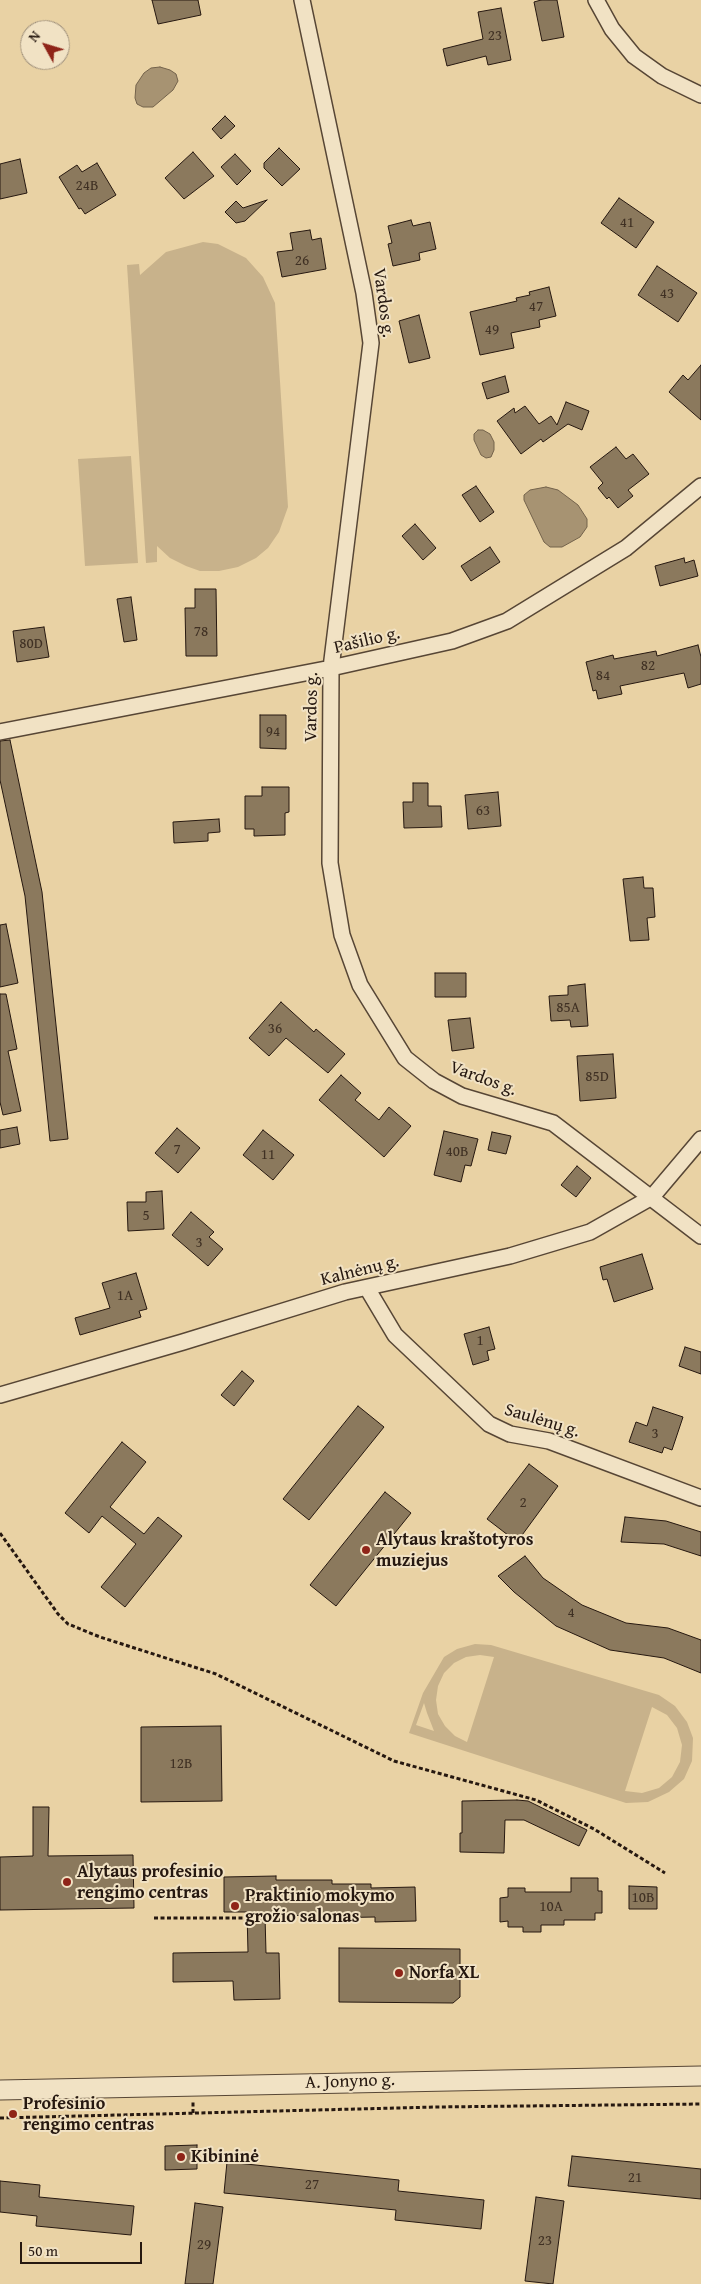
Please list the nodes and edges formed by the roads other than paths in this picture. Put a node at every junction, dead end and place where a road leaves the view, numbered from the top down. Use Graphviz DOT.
graph roads {
  1 [pos="302,0"];
  2 [pos="596,0"];
  3 [pos="701,95"];
  4 [pos="701,486"];
  5 [pos="331,668"];
  6 [pos="0,732"];
  7 [pos="701,1139"];
  8 [pos="652,1197"];
  9 [pos="701,1236"];
  10 [pos="366,1288"];
  11 [pos="0,1395"];
  12 [pos="701,1498"];
  13 [pos="701,2076"];
  14 [pos="0,2090"];
  1 -- 5 [label="street, Vardos g."];
  2 -- 3 [label="street"];
  4 -- 5 [label="street, Pašilio g."];
  5 -- 6 [label="street, Pašilio g."];
  5 -- 8 [label="street, Vardos g."];
  7 -- 8 [label="street, Kalnėnų g."];
  8 -- 9 [label="street, Vardos g."];
  8 -- 10 [label="street, Kalnėnų g."];
  10 -- 11 [label="street, Kalnėnų g."];
  10 -- 12 [label="street, Saulėnų g."];
  13 -- 14 [label="street, A. Jonyno g."];
}
